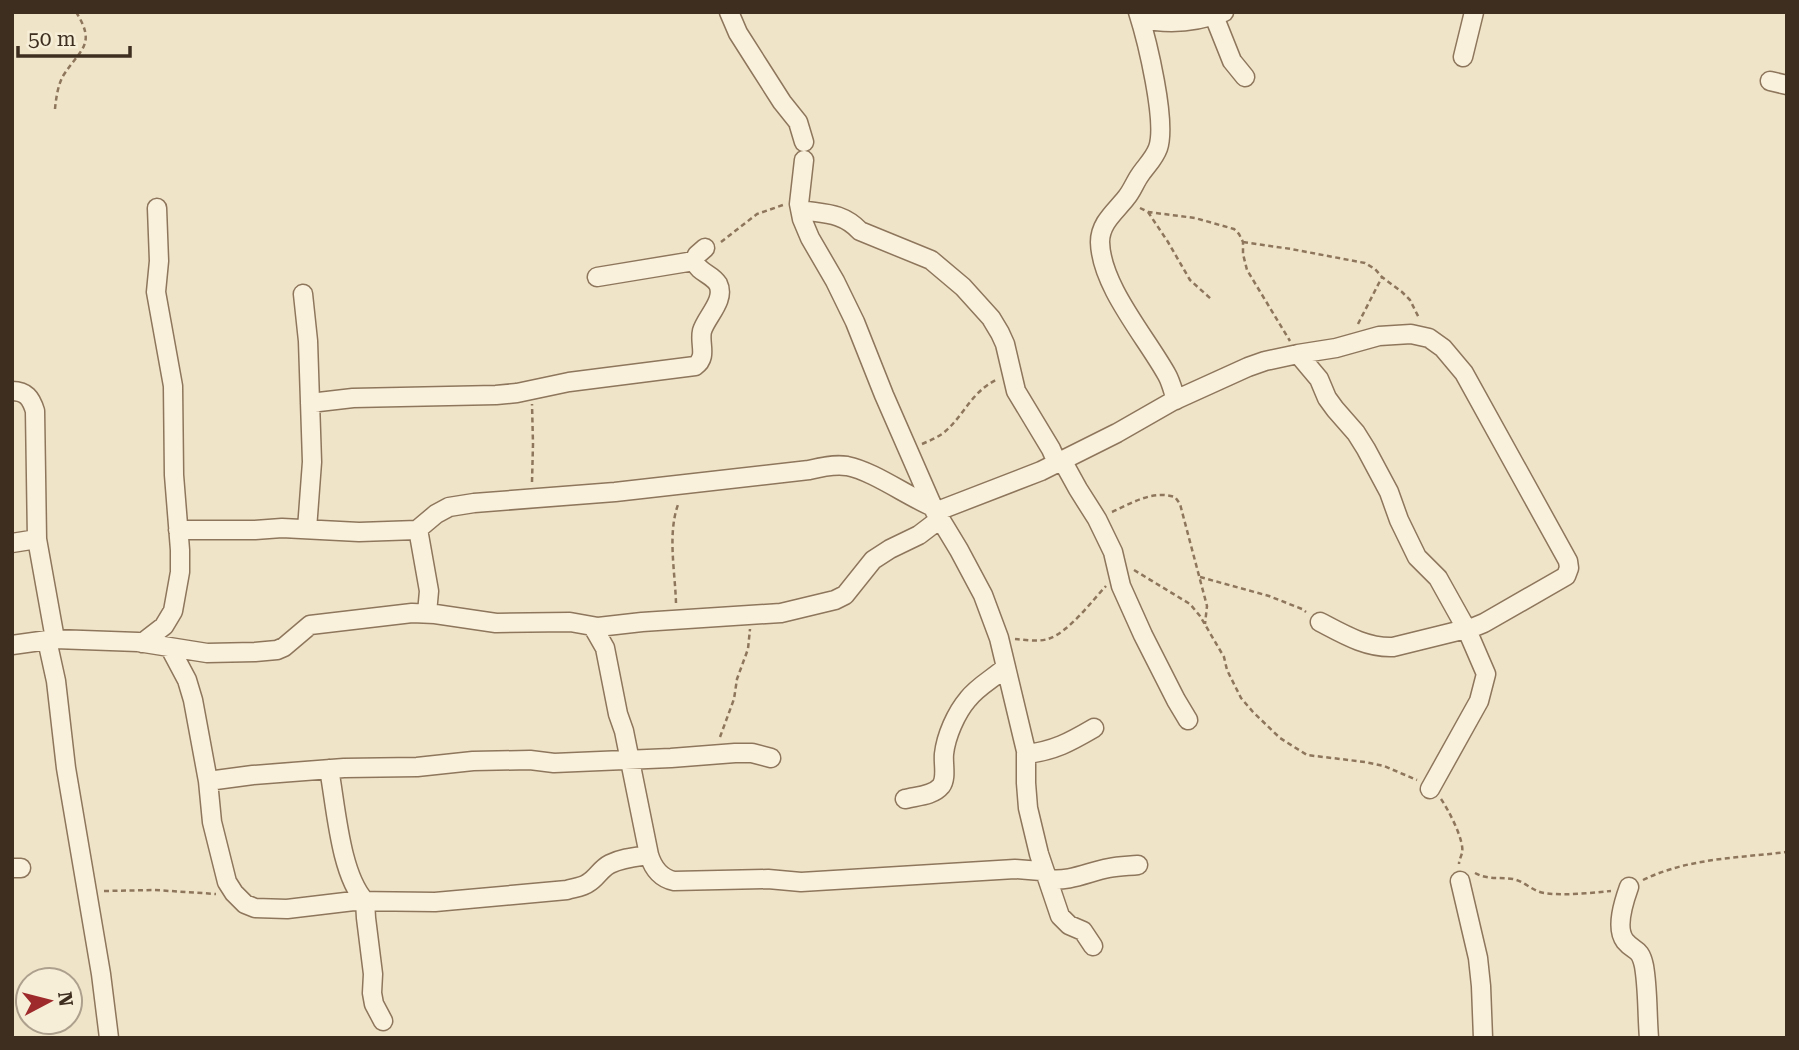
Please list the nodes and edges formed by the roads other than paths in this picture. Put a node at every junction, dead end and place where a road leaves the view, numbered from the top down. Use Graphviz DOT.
graph roads {
  1 [pos="729,12"];
  2 [pos="1474,12"];
  3 [pos="1219,14"];
  4 [pos="1139,15"];
  5 [pos="1463,57"];
  6 [pos="1245,77"];
  7 [pos="804,142"];
  8 [pos="804,160"];
  9 [pos="800,204"];
  10 [pos="157,208"];
  11 [pos="597,277"];
  12 [pos="303,295"];
  13 [pos="1298,354"];
  14 [pos="12,391"];
  15 [pos="1176,400"];
  16 [pos="310,403"];
  17 [pos="1060,462"];
  18 [pos="936,513"];
  19 [pos="307,529"];
  20 [pos="418,529"];
  21 [pos="178,530"];
  22 [pos="37,539"];
  23 [pos="12,543"];
  24 [pos="427,613"];
  25 [pos="1320,622"];
  26 [pos="593,627"];
  27 [pos="1467,630"];
  28 [pos="51,640"];
  29 [pos="142,643"];
  30 [pos="12,645"];
  31 [pos="170,648"];
  32 [pos="1006,667"];
  33 [pos="1188,720"];
  34 [pos="1094,728"];
  35 [pos="1026,754"];
  36 [pos="771,758"];
  37 [pos="629,759"];
  38 [pos="329,769"];
  39 [pos="208,781"];
  40 [pos="1430,789"];
  41 [pos="905,799"];
  42 [pos="649,855"];
  43 [pos="1138,865"];
  44 [pos="1047,876"];
  45 [pos="1460,881"];
  46 [pos="1629,887"];
  47 [pos="366,901"];
  48 [pos="1093,946"];
  49 [pos="383,1021"];
  50 [pos="109,1038"];
  51 [pos="1483,1038"];
  52 [pos="1649,1038"];
  1 -- 7 [label="street"];
  2 -- 5 [label="street"];
  3 -- 4 [label="street"];
  3 -- 6 [label="street"];
  4 -- 15 [label="street"];
  8 -- 9 [label="street"];
  9 -- 17 [label="street"];
  9 -- 18 [label="street"];
  10 -- 21 [label="street"];
  11 -- 16 [label="street"];
  12 -- 16 [label="street"];
  13 -- 15 [label="street"];
  13 -- 27 [label="street"];
  13 -- 27 [label="street"];
  14 -- 22 [label="street"];
  15 -- 17 [label="street"];
  16 -- 19 [label="street"];
  17 -- 18 [label="street"];
  17 -- 33 [label="street"];
  18 -- 20 [label="street"];
  18 -- 26 [label="street"];
  18 -- 32 [label="street"];
  19 -- 20 [label="street"];
  19 -- 21 [label="street"];
  20 -- 24 [label="street"];
  21 -- 29 [label="street"];
  22 -- 23 [label="street"];
  22 -- 28 [label="street"];
  24 -- 26 [label="street"];
  24 -- 31 [label="street"];
  25 -- 27 [label="street"];
  26 -- 37 [label="street"];
  27 -- 40 [label="street"];
  28 -- 29 [label="street"];
  28 -- 30 [label="street"];
  28 -- 50 [label="street"];
  29 -- 31 [label="street"];
  31 -- 39 [label="street"];
  32 -- 35 [label="street"];
  32 -- 41 [label="street"];
  34 -- 35 [label="street"];
  35 -- 44 [label="street"];
  36 -- 37 [label="street"];
  37 -- 38 [label="street"];
  37 -- 42 [label="street"];
  38 -- 39 [label="street"];
  38 -- 47 [label="street"];
  39 -- 47 [label="street"];
  42 -- 44 [label="street"];
  42 -- 47 [label="street"];
  43 -- 44 [label="street"];
  44 -- 48 [label="street"];
  45 -- 51 [label="street"];
  46 -- 52 [label="street"];
  47 -- 49 [label="street"];
}
